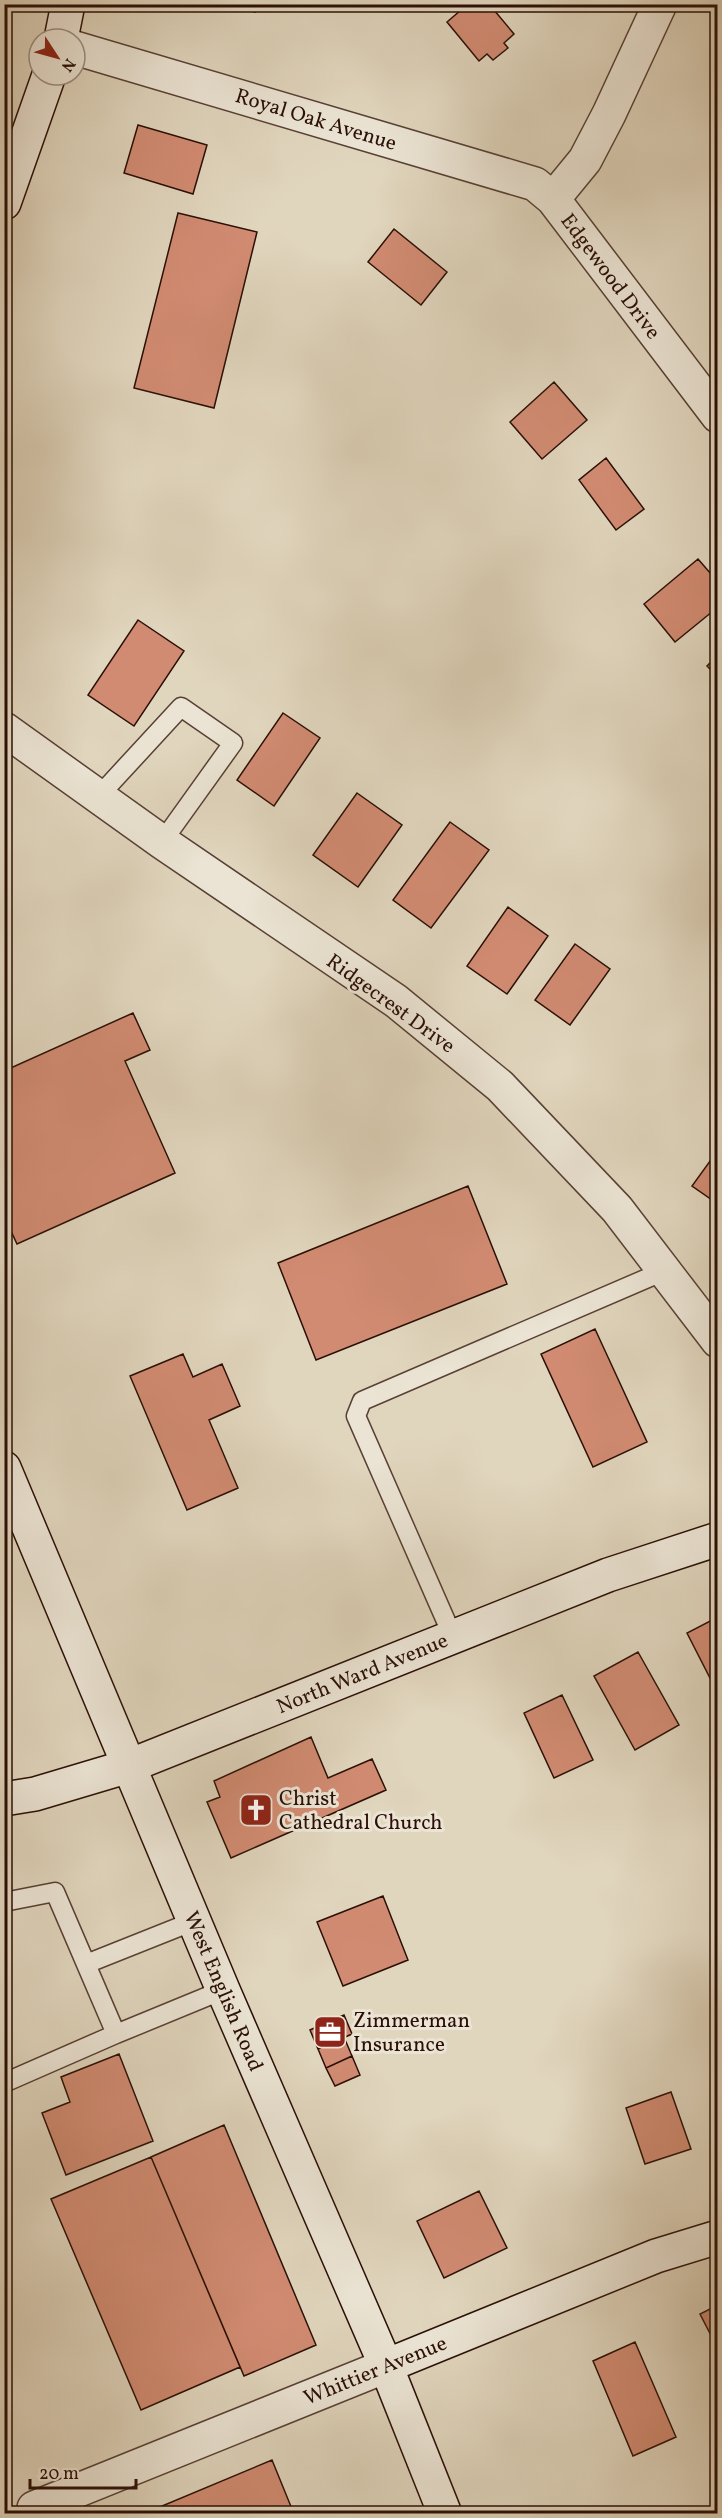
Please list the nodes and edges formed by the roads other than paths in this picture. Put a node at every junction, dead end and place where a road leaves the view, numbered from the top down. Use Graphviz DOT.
graph roads {
  1 [pos="68,4"];
  2 [pos="663,8"];
  3 [pos="63,27"];
  4 [pos="87,52"];
  5 [pos="45,87"];
  6 [pos="553,199"];
  7 [pos="4,202"];
  8 [pos="717,416"];
  9 [pos="4,729"];
  10 [pos="98,797"];
  11 [pos="162,842"];
  12 [pos="664,1271"];
  13 [pos="717,1341"];
  14 [pos="4,1468"];
  15 [pos="717,1539"];
  16 [pos="453,1637"];
  17 [pos="129,1766"];
  18 [pos="4,1798"];
  19 [pos="4,1902"];
  20 [pos="194,1921"];
  21 [pos="86,1964"];
  22 [pos="224,1990"];
  23 [pos="116,2034"];
  24 [pos="4,2083"];
  25 [pos="717,2237"];
  26 [pos="386,2366"];
  27 [pos="34,2508"];
  28 [pos="445,2514"];
  1 -- 3 [label="street"];
  2 -- 6 [label="street, Edgewood Drive"];
  4 -- 6 [label="street, Royal Oak Avenue"];
  5 -- 7 [label="street"];
  6 -- 8 [label="street, Edgewood Drive"];
  9 -- 10 [label="street, Ridgecrest Drive"];
  10 -- 11 [label="street, Ridgecrest Drive"];
  10 -- 11 [label="lane"];
  11 -- 12 [label="street, Ridgecrest Drive"];
  12 -- 13 [label="street, Ridgecrest Drive"];
  12 -- 16 [label="lane"];
  14 -- 17 [label="street, West English Road"];
  15 -- 16 [label="street, North Ward Avenue"];
  16 -- 17 [label="street, North Ward Avenue"];
  17 -- 18 [label="street, North Ward Avenue"];
  17 -- 20 [label="street, West English Road"];
  19 -- 21 [label="lane"];
  20 -- 21 [label="lane"];
  20 -- 22 [label="street, West English Road"];
  21 -- 23 [label="lane"];
  22 -- 23 [label="lane"];
  22 -- 26 [label="street, West English Road"];
  23 -- 24 [label="lane"];
  25 -- 26 [label="street, Whittier Avenue"];
  26 -- 27 [label="street, Whittier Avenue"];
  26 -- 28 [label="street, West English Road"];
}
